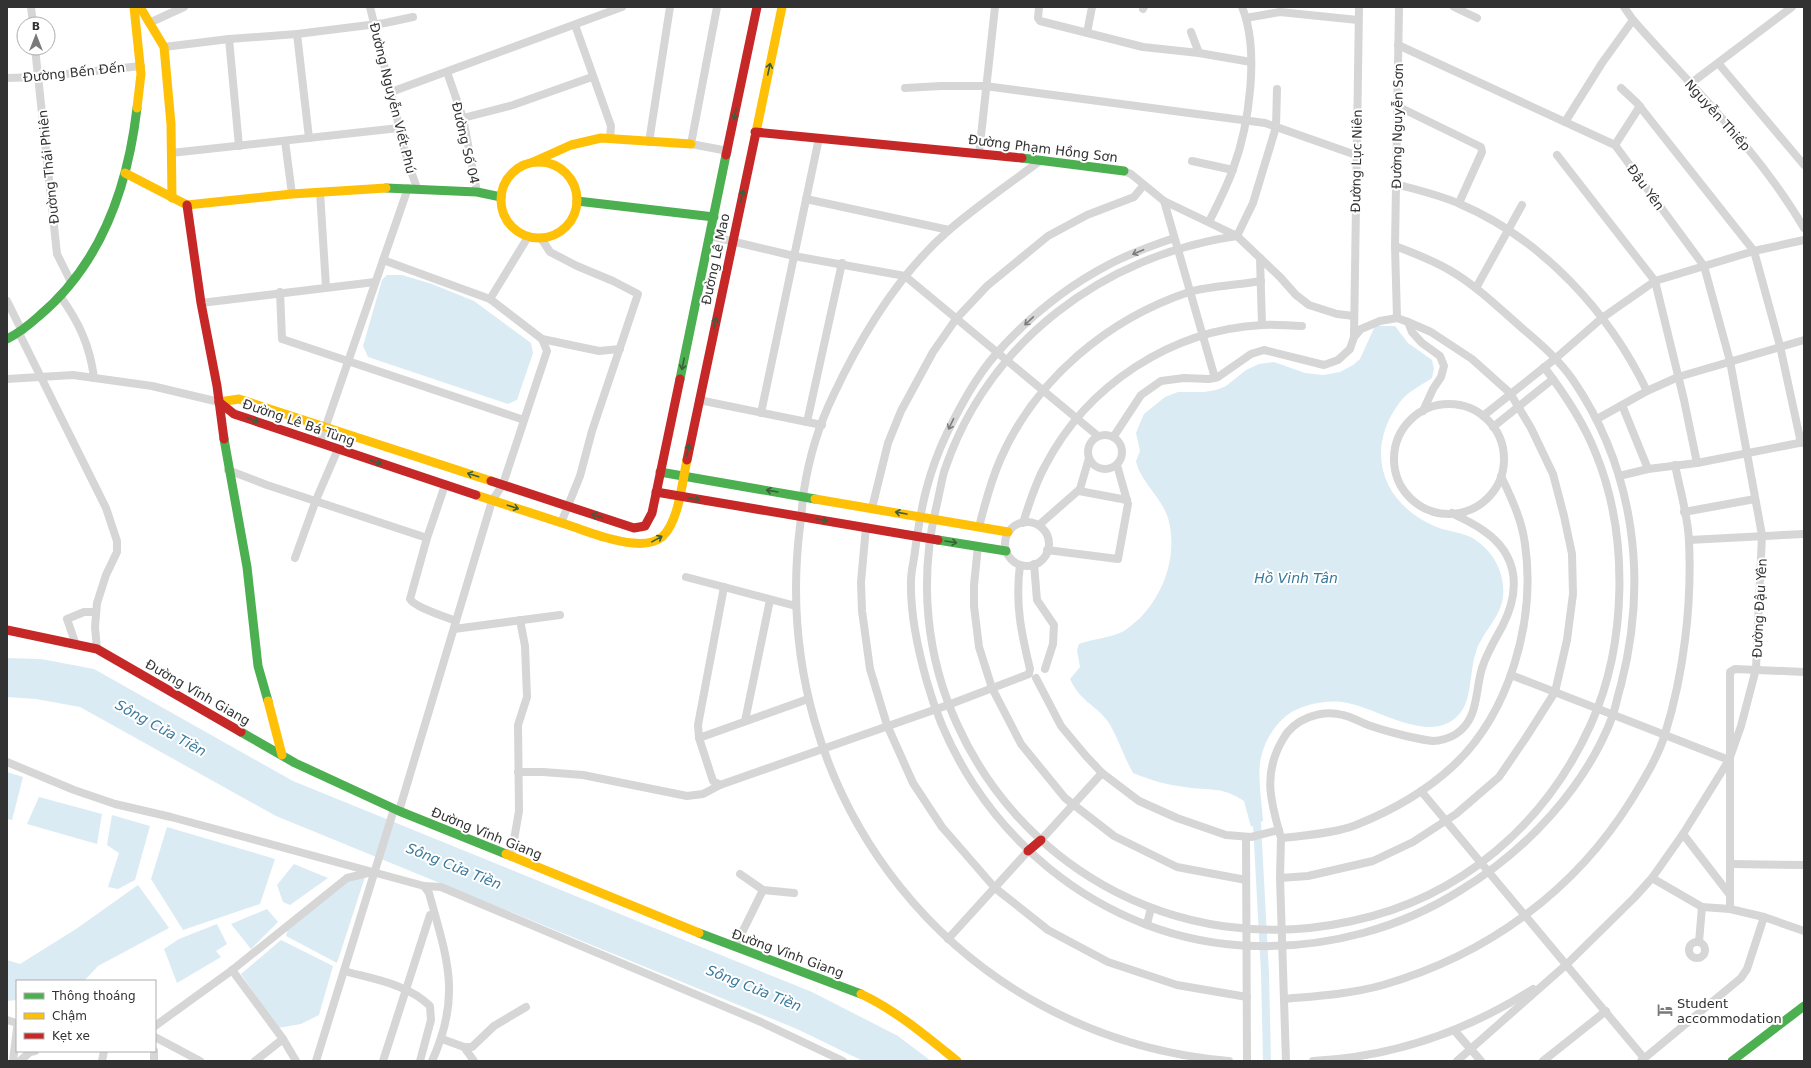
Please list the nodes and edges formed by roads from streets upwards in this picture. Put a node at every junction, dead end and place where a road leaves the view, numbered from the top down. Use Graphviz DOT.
graph roads {
  1 [pos="134,7"];
  2 [pos="140,7"];
  3 [pos="184,7"];
  4 [pos="370,7"];
  5 [pos="670,7"];
  6 [pos="717,7"];
  7 [pos="757,7"];
  8 [pos="782,7"];
  9 [pos="995,7"];
  10 [pos="1038,7"];
  11 [pos="1092,7"];
  12 [pos="1242,7"];
  13 [pos="1358,7"];
  14 [pos="1399,7"];
  15 [pos="1454,7"];
  16 [pos="1624,7"];
  17 [pos="1792,7"];
  18 [pos="619,8"];
  19 [pos="413,17"];
  20 [pos="1246,18"];
  21 [pos="1476,18"];
  22 [pos="1358,20"];
  23 [pos="1634,20"];
  24 [pos="149,23"];
  25 [pos="373,24"];
  26 [pos="574,25"];
  27 [pos="1191,32"];
  28 [pos="1087,33"];
  29 [pos="298,34"];
  30 [pos="229,39"];
  31 [pos="1398,45"];
  32 [pos="164,47"];
  33 [pos="1199,53"];
  34 [pos="36,56"];
  35 [pos="1251,62"];
  36 [pos="1718,63"];
  37 [pos="141,66"];
  38 [pos="447,72"];
  39 [pos="38,77"];
  40 [pos="592,77"];
  41 [pos="7,78"];
  42 [pos="1690,84"];
  43 [pos="985,86"];
  44 [pos="905,88"];
  45 [pos="1621,88"];
  46 [pos="1277,89"];
  47 [pos="391,92"];
  48 [pos="1398,106"];
  49 [pos="1640,106"];
  50 [pos="463,118"];
  51 [pos="1246,121"];
  52 [pos="1565,122"];
  53 [pos="1276,127"];
  54 [pos="399,128"];
  55 [pos="755,132"];
  56 [pos="309,138"];
  57 [pos="610,138"];
  58 [pos="819,138"];
  59 [pos="285,141"];
  60 [pos="649,142"];
  61 [pos="691,144"];
  62 [pos="1615,144"];
  63 [pos="239,146"];
  64 [pos="728,151"];
  65 [pos="171,153"];
  66 [pos="979,154"];
  67 [pos="1356,155"];
  68 [pos="1557,155"];
  69 [pos="1041,160"];
  70 [pos="1192,161"];
  71 [pos="531,163"];
  72 [pos="1804,165"];
  73 [pos="1233,170"];
  74 [pos="1124,171"];
  75 [pos="125,173"];
  76 [pos="1396,184"];
  77 [pos="1144,186"];
  78 [pos="408,188"];
  79 [pos="417,188"];
  80 [pos="320,192"];
  81 [pos="477,192"];
  82 [pos="292,194"];
  83 [pos="501,197"];
  84 [pos="172,198"];
  85 [pos="806,199"];
  86 [pos="577,201"];
  87 [pos="1164,201"];
  88 [pos="1459,203"];
  89 [pos="187,205"];
  90 [pos="1522,205"];
  91 [pos="714,217"];
  92 [pos="1209,222"];
  93 [pos="1804,228"];
  94 [pos="949,230"];
  95 [pos="1508,230"];
  96 [pos="710,236"];
  97 [pos="1237,236"];
  98 [pos="528,237"];
  99 [pos="541,238"];
  100 [pos="1174,238"];
  101 [pos="1804,240"];
  102 [pos="732,241"];
  103 [pos="1395,246"];
  104 [pos="1177,248"];
  105 [pos="1754,251"];
  106 [pos="794,256"];
  107 [pos="1260,258"];
  108 [pos="383,260"];
  109 [pos="842,263"];
  110 [pos="1704,266"];
  111 [pos="905,276"];
  112 [pos="71,282"];
  113 [pos="375,282"];
  114 [pos="1261,282"];
  115 [pos="1655,282"];
  116 [pos="326,287"];
  117 [pos="1476,288"];
  118 [pos="280,292"];
  119 [pos="1190,292"];
  120 [pos="60,296"];
  121 [pos="490,299"];
  122 [pos="7,301"];
  123 [pos="201,302"];
  124 [pos="1354,316"];
  125 [pos="1397,318"];
  126 [pos="1602,318"];
  127 [pos="956,319"];
  128 [pos="1408,322"];
  129 [pos="1262,325"];
  130 [pos="1302,326"];
  131 [pos="20,332"];
  132 [pos="1202,336"];
  133 [pos="1354,337"];
  134 [pos="7,339"];
  135 [pos="542,339"];
  136 [pos="1804,340"];
  137 [pos="1780,346"];
  138 [pos="620,350"];
  139 [pos="997,353"];
  140 [pos="1556,358"];
  141 [pos="348,361"];
  142 [pos="1006,361"];
  143 [pos="1730,361"];
  144 [pos="1544,367"];
  145 [pos="39,376"];
  146 [pos="1678,377"];
  147 [pos="94,378"];
  148 [pos="1215,378"];
  149 [pos="7,379"];
  150 [pos="1553,379"];
  151 [pos="1042,391"];
  152 [pos="1648,391"];
  153 [pos="1510,393"];
  154 [pos="699,400"];
  155 [pos="219,402"];
  156 [pos="1622,405"];
  157 [pos="1518,406"];
  158 [pos="1423,411"];
  159 [pos="761,413"];
  160 [pos="1483,416"];
  161 [pos="1076,419"];
  162 [pos="1597,419"];
  163 [pos="524,420"];
  164 [pos="807,422"];
  165 [pos="822,425"];
  166 [pos="326,426"];
  167 [pos="1494,427"];
  168 [pos="1098,436"];
  169 [pos="1114,436"];
  170 [pos="1802,442"];
  171 [pos="320,443"];
  172 [pos="338,449"];
  173 [pos="1746,454"];
  174 [pos="1089,458"];
  175 [pos="1697,462"];
  176 [pos="1117,465"];
  177 [pos="1675,465"];
  178 [pos="1648,469"];
  179 [pos="228,470"];
  180 [pos="660,472"];
  181 [pos="683,476"];
  182 [pos="1501,476"];
  183 [pos="1619,476"];
  184 [pos="502,484"];
  185 [pos="445,485"];
  186 [pos="1079,491"];
  187 [pos="656,492"];
  188 [pos="679,496"];
  189 [pos="803,496"];
  190 [pos="1624,497"];
  191 [pos="1755,499"];
  192 [pos="316,500"];
  193 [pos="1127,500"];
  194 [pos="1610,500"];
  195 [pos="492,501"];
  196 [pos="567,506"];
  197 [pos="872,508"];
  198 [pos="1684,512"];
  199 [pos="1452,513"];
  200 [pos="675,516"];
  201 [pos="920,516"];
  202 [pos="802,517"];
  203 [pos="933,519"];
  204 [pos="1023,522"];
  205 [pos="561,523"];
  206 [pos="1039,525"];
  207 [pos="866,527"];
  208 [pos="979,527"];
  209 [pos="634,528"];
  210 [pos="1008,532"];
  211 [pos="1804,534"];
  212 [pos="1762,535"];
  213 [pos="917,536"];
  214 [pos="427,538"];
  215 [pos="929,538"];
  216 [pos="1689,540"];
  217 [pos="978,546"];
  218 [pos="1047,550"];
  219 [pos="1006,551"];
  220 [pos="295,558"];
  221 [pos="1034,564"];
  222 [pos="1020,565"];
  223 [pos="686,577"];
  224 [pos="724,587"];
  225 [pos="770,600"];
  226 [pos="796,606"];
  227 [pos="95,612"];
  228 [pos="560,615"];
  229 [pos="520,620"];
  230 [pos="455,625"];
  231 [pos="7,630"];
  232 [pos="76,645"];
  233 [pos="97,649"];
  234 [pos="1045,669"];
  235 [pos="1756,669"];
  236 [pos="1804,672"];
  237 [pos="1512,675"];
  238 [pos="1036,678"];
  239 [pos="992,688"];
  240 [pos="1554,692"];
  241 [pos="808,699"];
  242 [pos="948,705"];
  243 [pos="934,709"];
  244 [pos="1598,709"];
  245 [pos="1613,714"];
  246 [pos="745,721"];
  247 [pos="887,725"];
  248 [pos="1665,736"];
  249 [pos="698,738"];
  250 [pos="822,748"];
  251 [pos="282,755"];
  252 [pos="1729,760"];
  253 [pos="7,762"];
  254 [pos="518,772"];
  255 [pos="1102,773"];
  256 [pos="720,785"];
  257 [pos="1421,791"];
  258 [pos="1074,805"];
  259 [pos="397,810"];
  260 [pos="1446,821"];
  261 [pos="1280,834"];
  262 [pos="1683,834"];
  263 [pos="1248,837"];
  264 [pos="1041,840"];
  265 [pos="1028,851"];
  266 [pos="511,858"];
  267 [pos="1481,862"];
  268 [pos="1731,864"];
  269 [pos="1804,865"];
  270 [pos="376,868"];
  271 [pos="1489,872"];
  272 [pos="740,874"];
  273 [pos="1280,878"];
  274 [pos="1652,878"];
  275 [pos="1246,880"];
  276 [pos="424,886"];
  277 [pos="995,888"];
  278 [pos="763,890"];
  279 [pos="794,893"];
  280 [pos="1730,895"];
  281 [pos="1702,907"];
  282 [pos="1151,908"];
  283 [pos="1730,909"];
  284 [pos="430,915"];
  285 [pos="1525,916"];
  286 [pos="1764,917"];
  287 [pos="1146,924"];
  288 [pos="1250,929"];
  289 [pos="1283,930"];
  290 [pos="1804,931"];
  291 [pos="948,939"];
  292 [pos="1699,942"];
  293 [pos="1250,946"];
  294 [pos="1283,946"];
  295 [pos="735,948"];
  296 [pos="1567,964"];
  297 [pos="232,970"];
  298 [pos="344,971"];
  299 [pos="1558,971"];
  300 [pos="406,990"];
  301 [pos="1247,997"];
  302 [pos="1284,999"];
  303 [pos="1804,1006"];
  304 [pos="526,1007"];
  305 [pos="1606,1011"];
  306 [pos="156,1025"];
  307 [pos="1454,1030"];
  308 [pos="16,1036"];
  309 [pos="156,1038"];
  310 [pos="283,1039"];
  311 [pos="442,1040"];
  312 [pos="464,1047"];
  313 [pos="1471,1050"];
  314 [pos="34,1052"];
  315 [pos="1201,1060"];
  316 [pos="1336,1060"];
  317 [pos="1643,1060"];
  318 [pos="13,1061"];
  319 [pos="20,1061"];
  320 [pos="200,1061"];
  321 [pos="255,1061"];
  322 [pos="296,1061"];
  323 [pos="316,1061"];
  324 [pos="383,1061"];
  325 [pos="420,1061"];
  326 [pos="432,1061"];
  327 [pos="474,1061"];
  328 [pos="843,1061"];
  329 [pos="957,1061"];
  330 [pos="1230,1061"];
  331 [pos="1247,1061"];
  332 [pos="1286,1061"];
  333 [pos="1314,1061"];
  334 [pos="1457,1061"];
  335 [pos="1481,1061"];
  336 [pos="1543,1061"];
  337 [pos="1732,1061"];
  1 -- 37 [label="street"];
  2 -- 24 [label="street"];
  3 -- 24 [label="street"];
  4 -- 25 [label="street, Đường Nguyễn Viết Phú"];
  5 -- 60 [label="street"];
  6 -- 61 [label="street"];
  7 -- 64 [label="street, Đường Lê Mao, one-way"];
  55 -- 8 [label="street, Đường Lê Mao, one-way"];
  9 -- 43 [label="street"];
  10 -- 28 [label="street"];
  11 -- 28 [label="street"];
  12 -- 20 [label="street"];
  13 -- 22 [label="street, Đường Lục Niên"];
  14 -- 31 [label="street, Đường Nguyễn Sơn"];
  15 -- 21 [label="street"];
  16 -- 23 [label="street, Nguyễn Thiếp"];
  17 -- 36 [label="street"];
  18 -- 26 [label="street"];
  19 -- 25 [label="street"];
  20 -- 22 [label="street"];
  20 -- 35 [label="street"];
  22 -- 67 [label="street, Đường Lục Niên"];
  23 -- 42 [label="street, Nguyễn Thiếp"];
  23 -- 52 [label="street"];
  24 -- 32 [label="street"];
  25 -- 29 [label="street"];
  25 -- 47 [label="street, Đường Nguyễn Viết Phú"];
  26 -- 38 [label="street"];
  26 -- 40 [label="street"];
  27 -- 33 [label="street"];
  28 -- 33 [label="street"];
  29 -- 30 [label="street"];
  29 -- 56 [label="street"];
  30 -- 32 [label="street"];
  30 -- 63 [label="street"];
  31 -- 48 [label="street, Đường Nguyễn Sơn"];
  31 -- 52 [label="street"];
  32 -- 65 [label="street"];
  33 -- 35 [label="street"];
  34 -- 39 [label="street, Đường Thái Phiên"];
  35 -- 51 [label="street"];
  36 -- 42 [label="street"];
  36 -- 72 [label="street"];
  37 -- 39 [label="street, Đường Bến Đến"];
  37 -- 75 [label="street"];
  38 -- 47 [label="street"];
  38 -- 50 [label="street, Đường Số 04"];
  39 -- 41 [label="street, Đường Bến Đến"];
  39 -- 112 [label="street, Đường Thái Phiên"];
  40 -- 50 [label="street"];
  40 -- 57 [label="street"];
  42 -- 93 [label="street, Nguyễn Thiếp"];
  43 -- 44 [label="street"];
  43 -- 51 [label="street"];
  43 -- 66 [label="street"];
  45 -- 49 [label="street"];
  46 -- 53 [label="street"];
  47 -- 54 [label="street, Đường Nguyễn Viết Phú"];
  48 -- 76 [label="street, Đường Nguyễn Sơn"];
  48 -- 88 [label="street"];
  49 -- 62 [label="street"];
  49 -- 105 [label="street"];
  50 -- 81 [label="street, Đường Số 04"];
  51 -- 53 [label="street"];
  51 -- 73 [label="street"];
  52 -- 62 [label="street"];
  53 -- 67 [label="street"];
  53 -- 97 [label="street"];
  54 -- 56 [label="street"];
  54 -- 79 [label="street, Đường Nguyễn Viết Phú"];
  55 -- 58 [label="street, Đường Phạm Hồng Sơn"];
  102 -- 55 [label="street, Đường Lê Mao, one-way"];
  56 -- 59 [label="street"];
  57 -- 60 [label="street"];
  57 -- 71 [label="street"];
  58 -- 66 [label="street, Đường Phạm Hồng Sơn"];
  58 -- 85 [label="street"];
  59 -- 63 [label="street"];
  59 -- 82 [label="street"];
  60 -- 61 [label="street"];
  61 -- 64 [label="street"];
  62 -- 110 [label="street, Đậu Yên"];
  63 -- 65 [label="street"];
  64 -- 91 [label="street, Đường Lê Mao"];
  65 -- 84 [label="street"];
  66 -- 69 [label="street, Đường Phạm Hồng Sơn"];
  67 -- 124 [label="street, Đường Lục Niên"];
  68 -- 115 [label="street"];
  69 -- 74 [label="street, Đường Phạm Hồng Sơn"];
  69 -- 94 [label="street"];
  70 -- 73 [label="street"];
  71 -- 83 [label="street"];
  71 -- 86 [label="street"];
  73 -- 92 [label="street"];
  74 -- 77 [label="street, Đường Phạm Hồng Sơn"];
  75 -- 84 [label="street"];
  75 -- 112 [label="street"];
  76 -- 88 [label="street"];
  76 -- 103 [label="street, Đường Nguyễn Sơn"];
  77 -- 87 [label="street, Đường Phạm Hồng Sơn"];
  77 -- 127 [label="street"];
  78 -- 79 [label="street"];
  78 -- 80 [label="street"];
  78 -- 108 [label="street"];
  79 -- 81 [label="street"];
  80 -- 82 [label="street"];
  80 -- 116 [label="street"];
  81 -- 83 [label="street"];
  82 -- 89 [label="street"];
  83 -- 98 [label="street"];
  84 -- 89 [label="street"];
  85 -- 94 [label="street"];
  85 -- 106 [label="street"];
  86 -- 91 [label="street"];
  86 -- 99 [label="street"];
  87 -- 92 [label="street, Đường Phạm Hồng Sơn"];
  87 -- 100 [label="street"];
  88 -- 95 [label="street"];
  89 -- 123 [label="street"];
  90 -- 95 [label="street"];
  91 -- 96 [label="street, Đường Lê Mao"];
  92 -- 97 [label="street, Đường Phạm Hồng Sơn"];
  94 -- 111 [label="street"];
  95 -- 117 [label="street"];
  95 -- 126 [label="street"];
  96 -- 102 [label="street"];
  96 -- 180 [label="street, Đường Lê Mao, one-way"];
  97 -- 104 [label="street"];
  97 -- 107 [label="street, Đường Phạm Hồng Sơn"];
  98 -- 99 [label="street"];
  98 -- 121 [label="street"];
  99 -- 138 [label="street"];
  100 -- 104 [label="street"];
  100 -- 139 [label="street, one-way"];
  101 -- 105 [label="street"];
  102 -- 106 [label="street"];
  154 -- 102 [label="street, Đường Lê Mao, one-way"];
  103 -- 117 [label="street"];
  103 -- 125 [label="street, Đường Nguyễn Sơn"];
  104 -- 119 [label="street"];
  104 -- 142 [label="street"];
  105 -- 110 [label="street"];
  105 -- 137 [label="street"];
  106 -- 109 [label="street"];
  106 -- 159 [label="street"];
  107 -- 114 [label="street"];
  107 -- 124 [label="street, Đường Phạm Hồng Sơn"];
  108 -- 113 [label="street"];
  108 -- 121 [label="street"];
  109 -- 111 [label="street"];
  109 -- 164 [label="street"];
  110 -- 115 [label="street"];
  110 -- 143 [label="street, Đậu Yên"];
  111 -- 127 [label="street"];
  111 -- 165 [label="street"];
  112 -- 120 [label="street"];
  113 -- 116 [label="street"];
  113 -- 141 [label="street"];
  114 -- 119 [label="street"];
  114 -- 129 [label="street"];
  115 -- 126 [label="street"];
  115 -- 146 [label="street"];
  116 -- 118 [label="street"];
  117 -- 140 [label="street"];
  118 -- 123 [label="street"];
  118 -- 141 [label="street"];
  119 -- 132 [label="street"];
  119 -- 151 [label="street"];
  120 -- 131 [label="street"];
  120 -- 147 [label="street"];
  121 -- 135 [label="street"];
  122 -- 131 [label="street"];
  123 -- 155 [label="street"];
  124 -- 133 [label="street, Đường Lục Niên"];
  125 -- 128 [label="street"];
  125 -- 133 [label="street"];
  126 -- 140 [label="street"];
  126 -- 152 [label="street"];
  127 -- 139 [label="street"];
  127 -- 197 [label="street"];
  128 -- 153 [label="street"];
  128 -- 158 [label="street"];
  129 -- 130 [label="street"];
  129 -- 132 [label="street"];
  131 -- 134 [label="street"];
  131 -- 145 [label="street"];
  132 -- 148 [label="street"];
  132 -- 161 [label="street"];
  133 -- 148 [label="street"];
  135 -- 138 [label="street"];
  135 -- 163 [label="street"];
  136 -- 137 [label="street"];
  137 -- 143 [label="street"];
  137 -- 170 [label="street"];
  138 -- 196 [label="street"];
  139 -- 142 [label="street"];
  139 -- 201 [label="street, one-way"];
  140 -- 144 [label="street"];
  140 -- 162 [label="street"];
  141 -- 163 [label="street"];
  141 -- 166 [label="street"];
  142 -- 151 [label="street"];
  142 -- 203 [label="street"];
  143 -- 146 [label="street"];
  143 -- 173 [label="street, Đậu Yên"];
  144 -- 150 [label="street"];
  144 -- 153 [label="street"];
  145 -- 147 [label="street"];
  145 -- 149 [label="street"];
  145 -- 227 [label="street"];
  146 -- 152 [label="street"];
  146 -- 175 [label="street"];
  147 -- 155 [label="street"];
  148 -- 169 [label="street"];
  150 -- 157 [label="street"];
  150 -- 194 [label="street"];
  151 -- 161 [label="street"];
  151 -- 208 [label="street"];
  152 -- 156 [label="street"];
  153 -- 157 [label="street"];
  153 -- 160 [label="street"];
  154 -- 159 [label="street"];
  181 -- 154 [label="street, Đường Lê Mao, one-way"];
  155 -- 166 [label="street, Đường Lê Bá Tùng"];
  155 -- 171 [label="street, Đường Lê Bá Tùng, one-way"];
  155 -- 179 [label="street"];
  156 -- 162 [label="street"];
  156 -- 178 [label="street"];
  157 -- 167 [label="street"];
  157 -- 240 [label="street"];
  158 -- 160 [label="street"];
  158 -- 199 [label="street"];
  159 -- 164 [label="street"];
  160 -- 167 [label="street"];
  161 -- 168 [label="street"];
  161 -- 204 [label="street"];
  162 -- 183 [label="street"];
  163 -- 184 [label="street"];
  164 -- 165 [label="street"];
  165 -- 189 [label="street"];
  166 -- 171 [label="street"];
  184 -- 166 [label="street, Đường Lê Bá Tùng, one-way"];
  167 -- 182 [label="street"];
  168 -- 169 [label="street"];
  168 -- 174 [label="street"];
  169 -- 176 [label="street"];
  170 -- 173 [label="street"];
  171 -- 172 [label="street, Đường Lê Bá Tùng"];
  172 -- 185 [label="street, Đường Lê Bá Tùng, one-way"];
  172 -- 192 [label="street"];
  173 -- 175 [label="street"];
  173 -- 191 [label="street, Đường Đậu Yên"];
  174 -- 176 [label="street"];
  174 -- 186 [label="street"];
  175 -- 177 [label="street"];
  176 -- 193 [label="street"];
  177 -- 178 [label="street"];
  177 -- 198 [label="street"];
  178 -- 183 [label="street"];
  179 -- 192 [label="street"];
  179 -- 251 [label="street"];
  180 -- 181 [label="street"];
  180 -- 187 [label="street, Đường Lê Mao"];
  181 -- 188 [label="street, Đường Lê Mao"];
  189 -- 181 [label="street, one-way"];
  182 -- 199 [label="street"];
  182 -- 237 [label="street"];
  183 -- 190 [label="street"];
  184 -- 195 [label="street"];
  184 -- 196 [label="street, Đường Lê Bá Tùng"];
  185 -- 195 [label="street, Đường Lê Bá Tùng"];
  185 -- 214 [label="street"];
  186 -- 193 [label="street"];
  186 -- 206 [label="street"];
  187 -- 188 [label="street"];
  187 -- 209 [label="street, Đường Lê Mao"];
  188 -- 200 [label="street, Đường Lê Mao"];
  188 -- 202 [label="street, one-way"];
  189 -- 197 [label="street"];
  189 -- 202 [label="street"];
  190 -- 194 [label="street"];
  190 -- 245 [label="street"];
  191 -- 198 [label="street"];
  191 -- 212 [label="street, Đường Đậu Yên"];
  192 -- 214 [label="street"];
  192 -- 220 [label="street"];
  193 -- 218 [label="street"];
  194 -- 244 [label="street"];
  195 -- 205 [label="street, Đường Lê Bá Tùng, one-way"];
  195 -- 230 [label="street"];
  196 -- 205 [label="street"];
  209 -- 196 [label="street, Đường Lê Bá Tùng, one-way"];
  201 -- 197 [label="street, one-way"];
  198 -- 216 [label="street"];
  199 -- 261 [label="street"];
  205 -- 200 [label="street, Đường Lê Bá Tùng, one-way"];
  201 -- 203 [label="street"];
  201 -- 213 [label="street"];
  202 -- 207 [label="street, one-way"];
  202 -- 226 [label="street"];
  203 -- 208 [label="street"];
  203 -- 215 [label="street"];
  204 -- 206 [label="street"];
  204 -- 210 [label="street"];
  206 -- 218 [label="street"];
  207 -- 213 [label="street"];
  207 -- 247 [label="street"];
  208 -- 210 [label="street"];
  210 -- 219 [label="street"];
  211 -- 212 [label="street"];
  212 -- 216 [label="street"];
  212 -- 235 [label="street, Đường Đậu Yên"];
  213 -- 215 [label="street"];
  213 -- 243 [label="street"];
  214 -- 230 [label="street"];
  215 -- 217 [label="street, one-way"];
  215 -- 242 [label="street"];
  216 -- 248 [label="street"];
  217 -- 219 [label="street"];
  217 -- 239 [label="street"];
  218 -- 221 [label="street"];
  219 -- 222 [label="street"];
  221 -- 222 [label="street"];
  221 -- 234 [label="street"];
  222 -- 239 [label="street"];
  223 -- 224 [label="street"];
  224 -- 225 [label="street"];
  224 -- 249 [label="street"];
  225 -- 226 [label="street"];
  225 -- 246 [label="street"];
  226 -- 241 [label="street"];
  227 -- 232 [label="street"];
  227 -- 233 [label="street"];
  228 -- 229 [label="street"];
  229 -- 230 [label="street"];
  229 -- 254 [label="street"];
  230 -- 259 [label="street"];
  231 -- 232 [label="street, Đường Vĩnh Giang"];
  232 -- 233 [label="street, Đường Vĩnh Giang"];
  233 -- 251 [label="street, Đường Vĩnh Giang"];
  235 -- 236 [label="street"];
  235 -- 252 [label="street, Đường Đậu Yên"];
  235 -- 252 [label="street"];
  237 -- 240 [label="street"];
  237 -- 257 [label="street"];
  238 -- 255 [label="street"];
  239 -- 242 [label="street"];
  239 -- 258 [label="street"];
  240 -- 244 [label="street"];
  240 -- 260 [label="street"];
  241 -- 246 [label="street"];
  241 -- 250 [label="street"];
  242 -- 243 [label="street"];
  242 -- 264 [label="street"];
  243 -- 247 [label="street"];
  243 -- 265 [label="street"];
  244 -- 245 [label="street"];
  244 -- 267 [label="street"];
  245 -- 248 [label="street"];
  245 -- 271 [label="street"];
  246 -- 249 [label="street"];
  247 -- 250 [label="street"];
  247 -- 277 [label="street"];
  248 -- 252 [label="street"];
  248 -- 285 [label="street"];
  249 -- 256 [label="street"];
  250 -- 256 [label="street"];
  250 -- 291 [label="street"];
  251 -- 259 [label="street, Đường Vĩnh Giang"];
  252 -- 262 [label="street"];
  252 -- 268 [label="street"];
  253 -- 270 [label="street"];
  254 -- 256 [label="street"];
  254 -- 266 [label="street"];
  255 -- 258 [label="street"];
  255 -- 263 [label="street"];
  257 -- 260 [label="street"];
  257 -- 261 [label="street"];
  258 -- 264 [label="street"];
  258 -- 275 [label="street"];
  259 -- 266 [label="street, Đường Vĩnh Giang"];
  259 -- 270 [label="street"];
  260 -- 267 [label="street"];
  260 -- 273 [label="street"];
  261 -- 263 [label="street"];
  261 -- 273 [label="street"];
  262 -- 274 [label="street"];
  262 -- 280 [label="street"];
  263 -- 275 [label="street"];
  264 -- 265 [label="street"];
  264 -- 282 [label="street"];
  265 -- 277 [label="street"];
  265 -- 287 [label="street"];
  266 -- 295 [label="street, Đường Vĩnh Giang"];
  267 -- 271 [label="street"];
  267 -- 289 [label="street"];
  268 -- 269 [label="street"];
  268 -- 280 [label="street"];
  270 -- 276 [label="street"];
  270 -- 297 [label="street"];
  270 -- 298 [label="street"];
  271 -- 285 [label="street"];
  271 -- 294 [label="street"];
  272 -- 278 [label="street"];
  273 -- 289 [label="street"];
  274 -- 281 [label="street"];
  274 -- 296 [label="street"];
  275 -- 288 [label="street"];
  276 -- 311 [label="street"];
  276 -- 328 [label="street"];
  277 -- 291 [label="street"];
  277 -- 301 [label="street"];
  278 -- 279 [label="street"];
  278 -- 295 [label="street"];
  280 -- 283 [label="street"];
  281 -- 283 [label="street"];
  281 -- 292 [label="street"];
  282 -- 287 [label="street"];
  282 -- 288 [label="street"];
  283 -- 286 [label="street"];
  284 -- 300 [label="street"];
  285 -- 296 [label="street"];
  285 -- 302 [label="street"];
  286 -- 290 [label="street"];
  286 -- 317 [label="street"];
  287 -- 293 [label="street"];
  288 -- 289 [label="street"];
  288 -- 293 [label="street"];
  289 -- 294 [label="street"];
  291 -- 315 [label="street"];
  293 -- 294 [label="street"];
  293 -- 301 [label="street"];
  294 -- 302 [label="street"];
  295 -- 329 [label="street, Đường Vĩnh Giang"];
  296 -- 299 [label="street"];
  296 -- 305 [label="street"];
  297 -- 306 [label="street"];
  297 -- 310 [label="street"];
  298 -- 300 [label="street"];
  298 -- 323 [label="street"];
  299 -- 307 [label="street"];
  299 -- 313 [label="street"];
  300 -- 324 [label="street"];
  300 -- 325 [label="street"];
  301 -- 331 [label="street"];
  302 -- 332 [label="street"];
  303 -- 337 [label="street"];
  304 -- 312 [label="street"];
  305 -- 317 [label="street"];
  305 -- 336 [label="street"];
  307 -- 313 [label="street"];
  307 -- 316 [label="street"];
  308 -- 318 [label="street"];
  309 -- 320 [label="street"];
  310 -- 321 [label="street"];
  310 -- 322 [label="street"];
  311 -- 312 [label="street"];
  311 -- 326 [label="street"];
  312 -- 327 [label="street"];
  313 -- 334 [label="street"];
  313 -- 335 [label="street"];
  314 -- 319 [label="street"];
  315 -- 330 [label="street"];
  316 -- 333 [label="street"];
}
